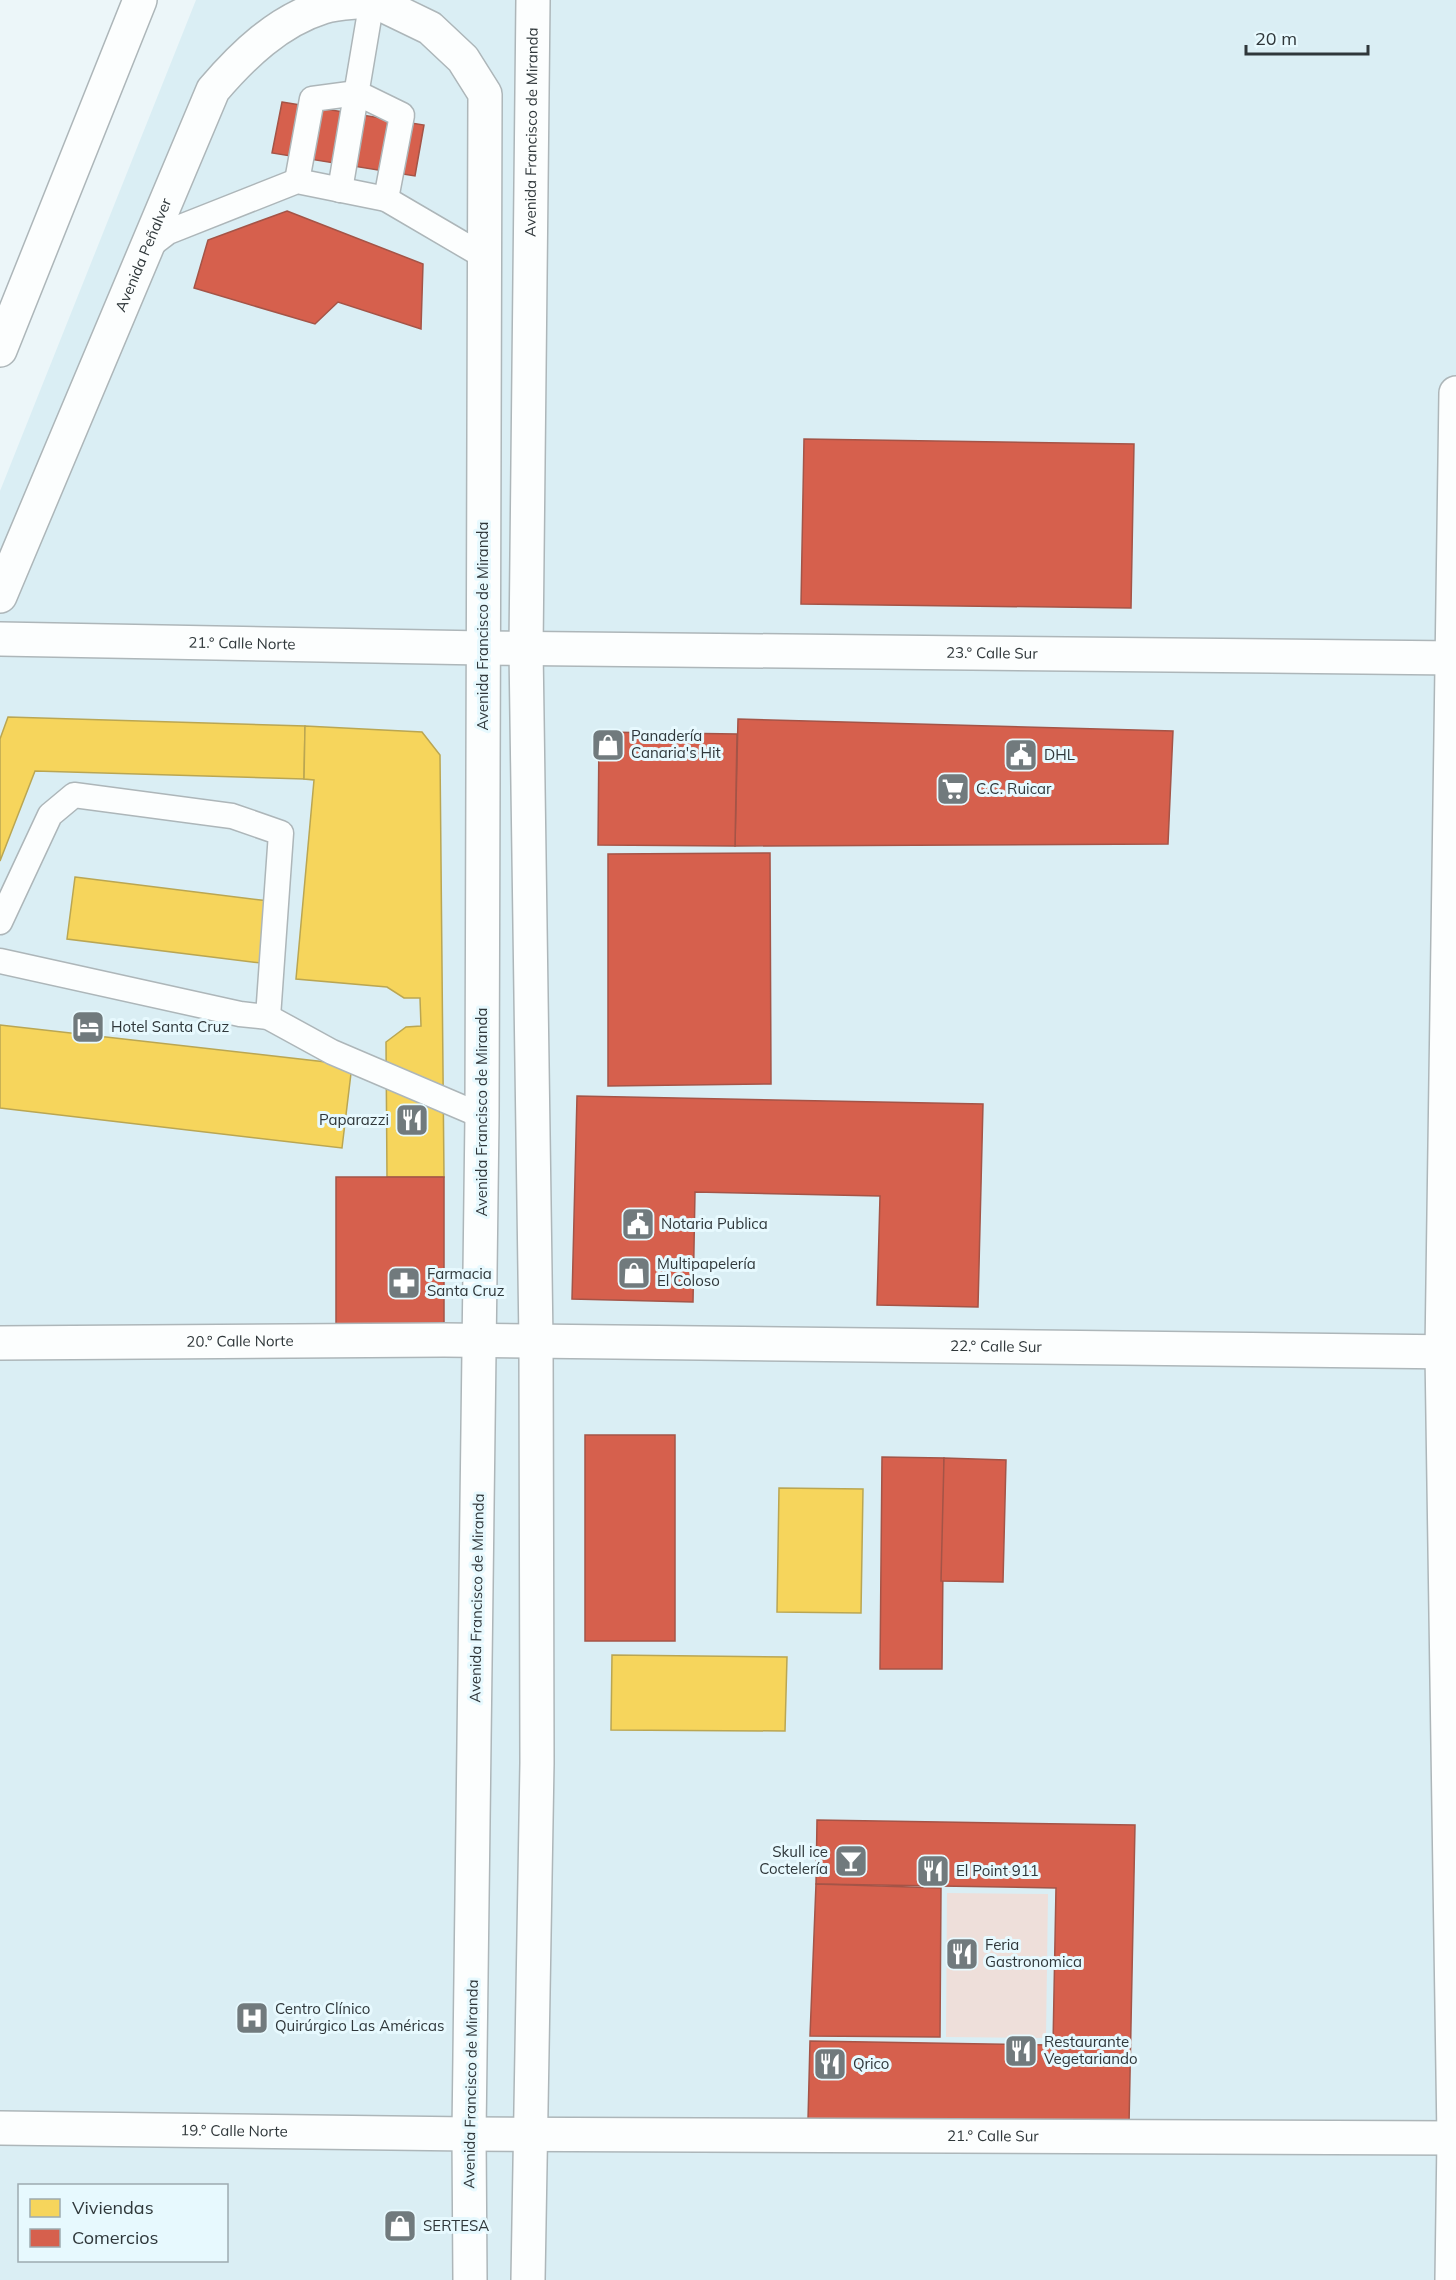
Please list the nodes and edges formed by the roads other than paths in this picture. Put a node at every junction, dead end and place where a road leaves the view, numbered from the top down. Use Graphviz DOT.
graph roads {
  1 [pos="140,0"];
  2 [pos="372,0"];
  3 [pos="533,0"];
  4 [pos="357,93"];
  5 [pos="297,181"];
  6 [pos="340,190"];
  7 [pos="386,199"];
  8 [pos="147,248"];
  9 [pos="485,257"];
  10 [pos="0,350"];
  11 [pos="1456,393"];
  12 [pos="0,596"];
  13 [pos="0,639"];
  14 [pos="483,648"];
  15 [pos="526,648"];
  16 [pos="1454,658"];
  17 [pos="0,922"];
  18 [pos="0,961"];
  19 [pos="268,1017"];
  20 [pos="482,1116"];
  21 [pos="480,1342"];
  22 [pos="536,1342"];
  23 [pos="0,1343"];
  24 [pos="1449,1352"];
  25 [pos="0,2128"];
  26 [pos="470,2134"];
  27 [pos="529,2134"];
  28 [pos="1455,2138"];
  29 [pos="470,2280"];
  30 [pos="528,2280"];
  31 [pos="1452,2280"];
  1 -- 10 [label="street"];
  2 -- 4 [label="lane"];
  2 -- 8 [label="street, Avenida Peñalver"];
  2 -- 9 [label="street, Avenida Francisco de Miranda"];
  3 -- 15 [label="street, Avenida Francisco de Miranda"];
  4 -- 5 [label="lane"];
  4 -- 6 [label="lane"];
  4 -- 7 [label="lane"];
  5 -- 6 [label="lane"];
  5 -- 8 [label="lane"];
  6 -- 7 [label="lane"];
  7 -- 9 [label="lane"];
  8 -- 12 [label="street, Avenida Peñalver"];
  9 -- 14 [label="street, Avenida Francisco de Miranda"];
  11 -- 16 [label="street"];
  13 -- 14 [label="street, 21.° Calle Norte"];
  14 -- 15 [label="street, 21.° Calle Norte"];
  14 -- 20 [label="street, Avenida Francisco de Miranda"];
  15 -- 16 [label="street, 23.° Calle Sur"];
  15 -- 22 [label="street, Avenida Francisco de Miranda"];
  16 -- 24 [label="street"];
  17 -- 19 [label="lane"];
  18 -- 19 [label="lane"];
  19 -- 20 [label="lane"];
  20 -- 21 [label="street, Avenida Francisco de Miranda"];
  21 -- 22 [label="street, 20.° Calle Norte"];
  21 -- 23 [label="street, 20.° Calle Norte"];
  21 -- 26 [label="street, Avenida Francisco de Miranda"];
  22 -- 24 [label="street, 22.° Calle Sur"];
  22 -- 27 [label="street, Avenida Francisco de Miranda"];
  24 -- 28 [label="street"];
  25 -- 26 [label="street, 19.° Calle Norte"];
  26 -- 27 [label="street, 19.° Calle Norte"];
  26 -- 29 [label="street, Avenida Francisco de Miranda"];
  27 -- 28 [label="street, 21.° Calle Sur"];
  27 -- 30 [label="street, Avenida Francisco de Miranda"];
  28 -- 31 [label="street"];
}
